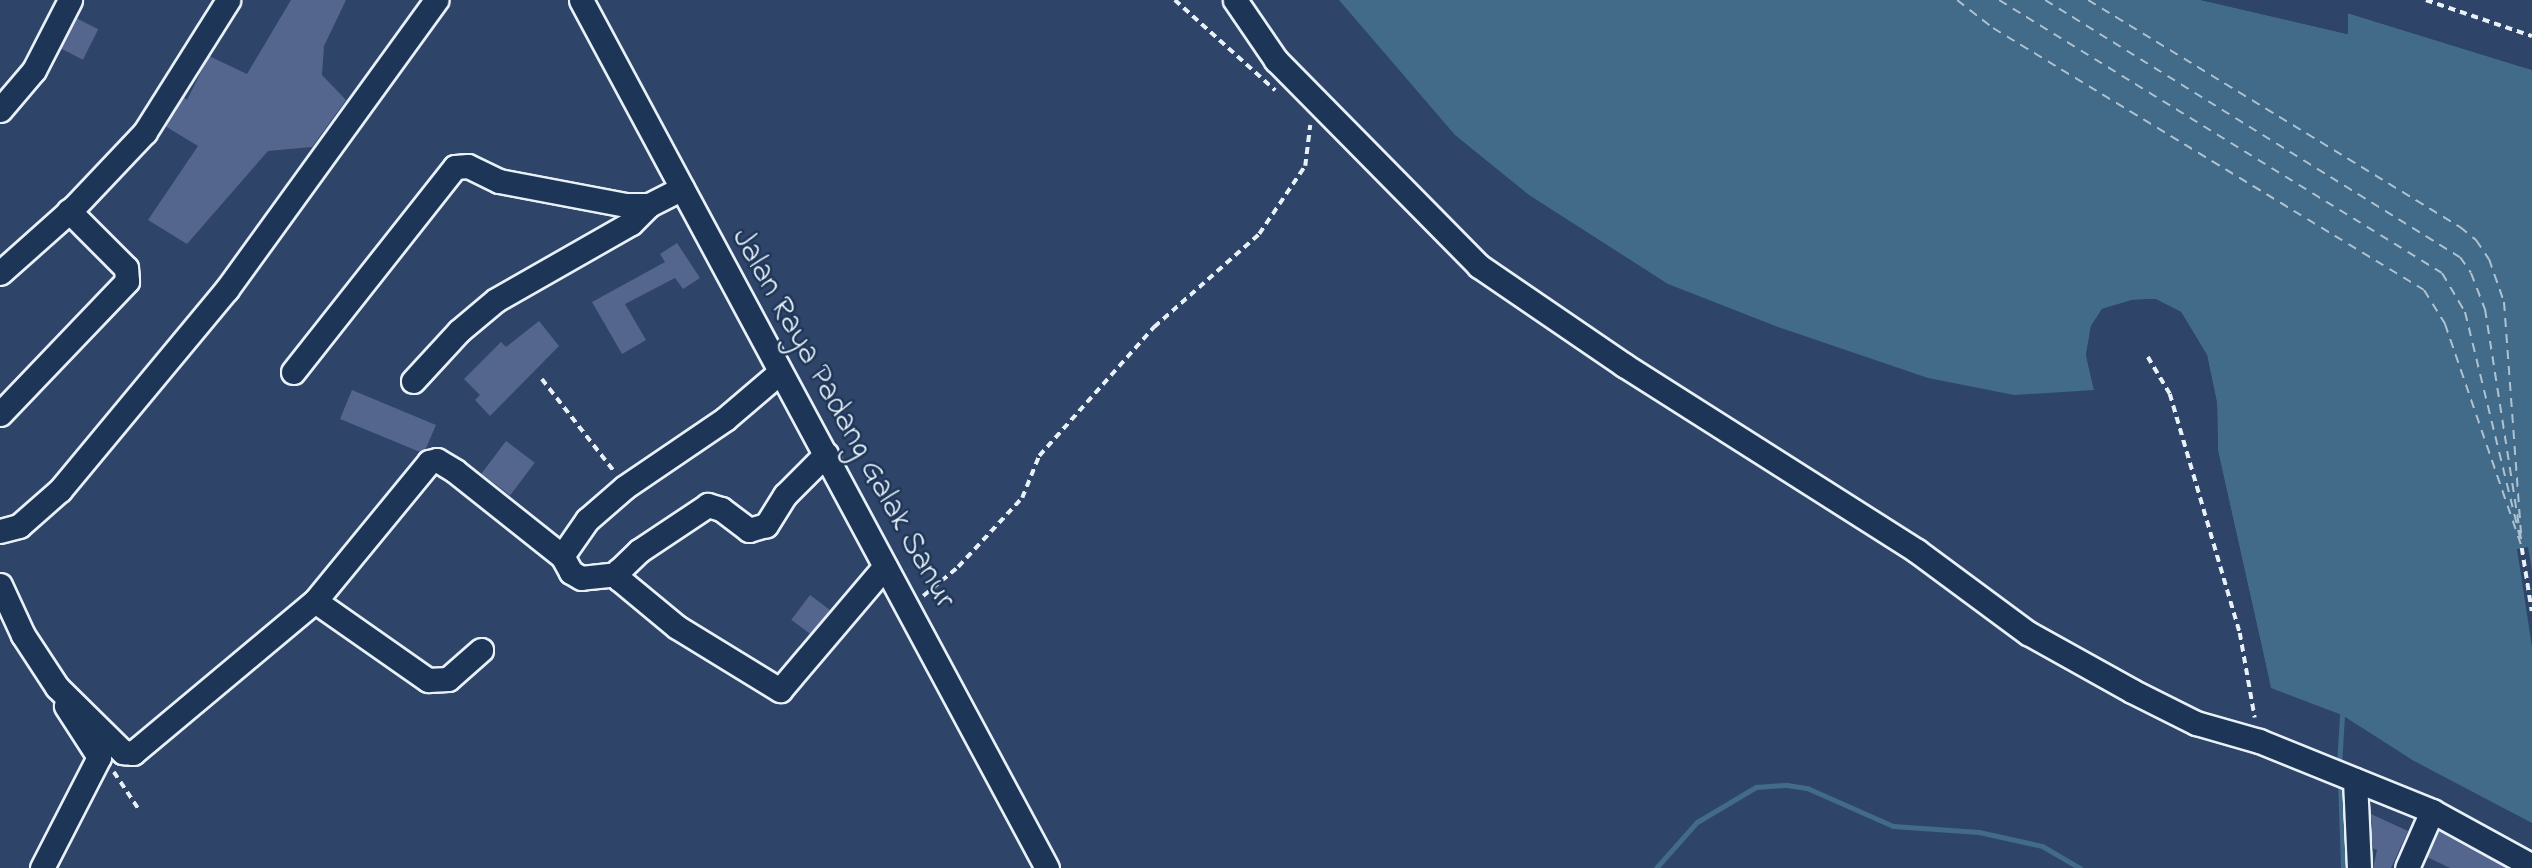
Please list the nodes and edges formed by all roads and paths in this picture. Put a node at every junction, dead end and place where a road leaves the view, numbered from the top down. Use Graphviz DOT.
graph roads {
  1 [pos="70,0"];
  2 [pos="228,0"];
  3 [pos="436,0"];
  4 [pos="581,0"];
  5 [pos="1175,0"];
  6 [pos="1235,0"];
  7 [pos="2426,0"];
  8 [pos="2532,36"];
  9 [pos="1277,92"];
  10 [pos="0,110"];
  11 [pos="1307,120"];
  12 [pos="682,188"];
  13 [pos="649,205"];
  14 [pos="69,211"];
  15 [pos="0,273"];
  16 [pos="2148,357"];
  17 [pos="293,372"];
  18 [pos="780,372"];
  19 [pos="542,379"];
  20 [pos="413,381"];
  21 [pos="0,414"];
  22 [pos="826,454"];
  23 [pos="625,486"];
  24 [pos="0,531"];
  25 [pos="2522,548"];
  26 [pos="562,556"];
  27 [pos="885,566"];
  28 [pos="618,574"];
  29 [pos="2529,576"];
  30 [pos="0,585"];
  31 [pos="315,601"];
  32 [pos="908,608"];
  33 [pos="2532,611"];
  34 [pos="481,650"];
  35 [pos="57,687"];
  36 [pos="2259,741"];
  37 [pos="99,757"];
  38 [pos="2344,776"];
  39 [pos="140,811"];
  40 [pos="2432,811"];
  41 [pos="2532,866"];
  42 [pos="42,868"];
  43 [pos="1047,868"];
  44 [pos="2359,868"];
  45 [pos="2407,868"];
  1 -- 10 [label="street"];
  2 -- 14 [label="street"];
  3 -- 24 [label="street"];
  4 -- 12 [label="street, Jalan Raya Padang Galak Sanur"];
  5 -- 9 [label="path"];
  6 -- 36 [label="street"];
  7 -- 8 [label="path"];
  11 -- 32 [label="path"];
  12 -- 13 [label="street"];
  12 -- 18 [label="street, Jalan Raya Padang Galak Sanur"];
  13 -- 17 [label="street"];
  13 -- 20 [label="street"];
  14 -- 15 [label="street"];
  14 -- 21 [label="street"];
  16 -- 36 [label="path"];
  18 -- 22 [label="street, Jalan Raya Padang Galak Sanur"];
  18 -- 23 [label="street"];
  19 -- 23 [label="path"];
  22 -- 27 [label="street, Jalan Raya Padang Galak Sanur"];
  22 -- 28 [label="street"];
  23 -- 26 [label="street"];
  25 -- 29 [label="path"];
  26 -- 28 [label="street"];
  26 -- 31 [label="street"];
  27 -- 28 [label="street"];
  27 -- 32 [label="street, Jalan Raya Padang Galak Sanur"];
  29 -- 33 [label="path"];
  30 -- 35 [label="street"];
  31 -- 34 [label="street"];
  31 -- 35 [label="street"];
  32 -- 43 [label="street, Jalan Raya Padang Galak Sanur"];
  35 -- 37 [label="street"];
  36 -- 38 [label="street"];
  37 -- 39 [label="path"];
  37 -- 42 [label="street"];
  38 -- 40 [label="street"];
  38 -- 44 [label="street"];
  40 -- 41 [label="street"];
  40 -- 45 [label="street"];
}
